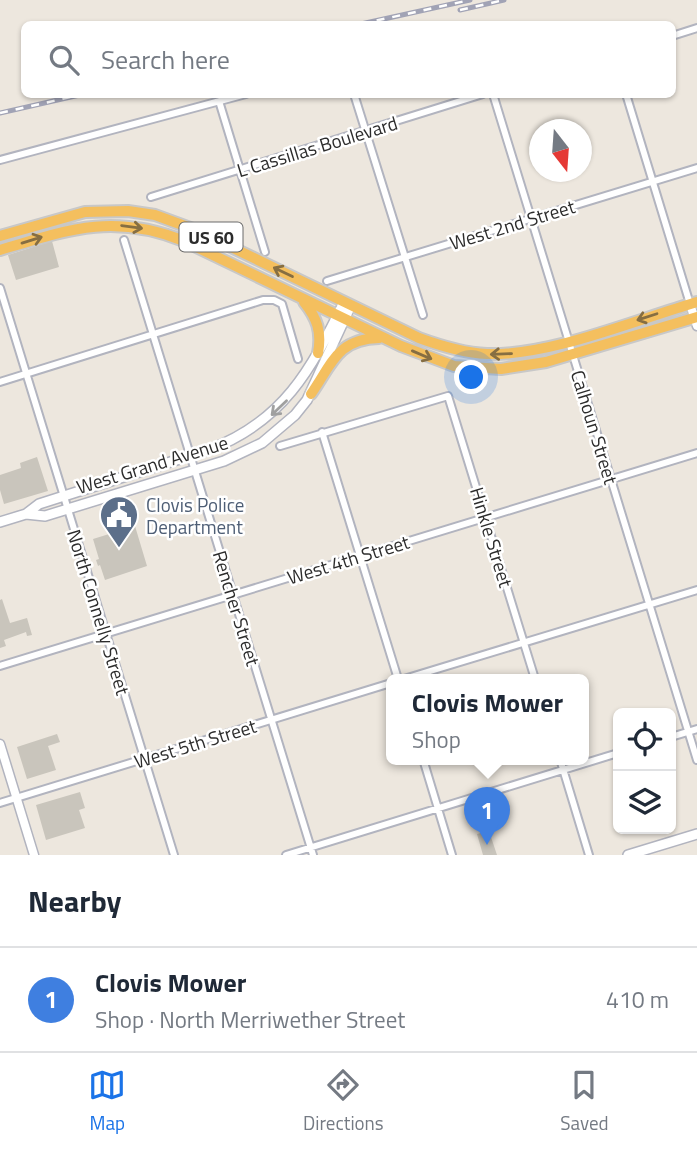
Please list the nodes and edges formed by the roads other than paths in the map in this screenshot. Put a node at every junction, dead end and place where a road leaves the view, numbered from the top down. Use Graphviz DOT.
graph roads {
  1 [pos="697,29"];
  2 [pos="676,35"];
  3 [pos="231,98"];
  4 [pos="356,98"];
  5 [pos="470,98"];
  6 [pos="494,98"];
  7 [pos="627,98"];
  8 [pos="219,101"];
  9 [pos="366,130"];
  10 [pos="0,160"];
  11 [pos="697,167"];
  12 [pos="240,169"];
  13 [pos="653,181"];
  14 [pos="150,197"];
  15 [pos="531,218"];
  16 [pos="0,236"];
  17 [pos="124,240"];
  18 [pos="0,250"];
  19 [pos="265,252"];
  20 [pos="406,257"];
  21 [pos="327,281"];
  22 [pos="0,288"];
  23 [pos="300,297"];
  24 [pos="693,303"];
  25 [pos="348,304"];
  26 [pos="423,315"];
  27 [pos="341,318"];
  28 [pos="696,320"];
  29 [pos="153,335"];
  30 [pos="383,338"];
  31 [pos="568,341"];
  32 [pos="318,353"];
  33 [pos="572,354"];
  34 [pos="298,359"];
  35 [pos="26,374"];
  36 [pos="0,382"];
  37 [pos="311,394"];
  38 [pos="322,432"];
  39 [pos="280,446"];
  40 [pos="697,453"];
  41 [pos="190,456"];
  42 [pos="194,470"];
  43 [pos="611,478"];
  44 [pos="64,496"];
  45 [pos="68,509"];
  46 [pos="26,514"];
  47 [pos="485,517"];
  48 [pos="0,522"];
  49 [pos="360,555"];
  50 [pos="697,590"];
  51 [pos="233,594"];
  52 [pos="649,604"];
  53 [pos="106,633"];
  54 [pos="524,642"];
  55 [pos="0,666"];
  56 [pos="396,674"];
  57 [pos="420,674"];
  58 [pos="534,674"];
  59 [pos="386,685"];
  60 [pos="271,720"];
  61 [pos="697,729"];
  62 [pos="688,732"];
  63 [pos="676,736"];
  64 [pos="0,744"];
  65 [pos="613,755"];
  66 [pos="145,759"];
  67 [pos="697,760"];
  68 [pos="589,762"];
  69 [pos="424,765"];
  70 [pos="562,765"];
  71 [pos="579,765"];
  72 [pos="563,770"];
  73 [pos="17,798"];
  74 [pos="0,803"];
  75 [pos="438,809"];
  76 [pos="697,834"];
  77 [pos="312,851"];
  78 [pos="34,855"];
  79 [pos="174,855"];
  80 [pos="286,855"];
  81 [pos="452,855"];
  82 [pos="589,855"];
  83 [pos="628,855"];
  1 -- 2 [label="street"];
  3 -- 8 [label="street"];
  4 -- 9 [label="street"];
  5 -- 9 [label="street, L Cassillas Boulevard"];
  6 -- 15 [label="street, Calhoun Street"];
  7 -- 13 [label="street"];
  8 -- 10 [label="street"];
  8 -- 12 [label="street"];
  9 -- 12 [label="street, L Cassillas Boulevard"];
  9 -- 20 [label="street"];
  11 -- 13 [label="street, West 2nd Street"];
  12 -- 14 [label="street, L Cassillas Boulevard"];
  12 -- 19 [label="street"];
  13 -- 15 [label="street, West 2nd Street"];
  13 -- 24 [label="street"];
  15 -- 20 [label="street, West 2nd Street"];
  15 -- 31 [label="street, Calhoun Street"];
  25 -- 16 [label="highway, US 60, one-way"];
  17 -- 29 [label="street, Rencher Street"];
  18 -- 23 [label="highway, US 60, one-way"];
  20 -- 21 [label="street, West 2nd Street"];
  20 -- 26 [label="street"];
  22 -- 35 [label="street, North Connelly Street"];
  23 -- 27 [label="highway, US 60"];
  23 -- 32 [label="highway"];
  24 -- 28 [label="street"];
  24 -- 31 [label="highway, US 60, one-way"];
  25 -- 27 [label="main road, West Grand Avenue"];
  31 -- 25 [label="highway, US 60, one-way"];
  27 -- 30 [label="highway, US 60"];
  27 -- 32 [label="main road, West Grand Avenue"];
  27 -- 37 [label="main road, West Grand Avenue"];
  28 -- 33 [label="highway, US 60"];
  29 -- 34 [label="street"];
  29 -- 35 [label="street"];
  29 -- 41 [label="street, Rencher Street"];
  30 -- 33 [label="highway, US 60, one-way"];
  30 -- 37 [label="highway"];
  31 -- 33 [label="street, Calhoun Street"];
  32 -- 41 [label="main road, West Grand Avenue, one-way"];
  33 -- 43 [label="street, Calhoun Street"];
  35 -- 36 [label="street"];
  35 -- 44 [label="street, North Connelly Street"];
  37 -- 42 [label="main road, West Grand Avenue"];
  38 -- 39 [label="street"];
  38 -- 47 [label="street, Hinkle Street"];
  38 -- 49 [label="street"];
  40 -- 43 [label="street, West 4th Street"];
  41 -- 42 [label="street, Rencher Street"];
  41 -- 44 [label="main road, West Grand Avenue"];
  42 -- 45 [label="main road, West Grand Avenue"];
  42 -- 51 [label="street, Rencher Street"];
  43 -- 47 [label="street, West 4th Street"];
  43 -- 52 [label="street, Calhoun Street"];
  44 -- 45 [label="street, North Connelly Street"];
  44 -- 46 [label="main road, West Grand Avenue"];
  45 -- 46 [label="main road, West Grand Avenue"];
  45 -- 53 [label="street, North Connelly Street"];
  46 -- 48 [label="main road, West Grand Avenue"];
  47 -- 49 [label="street, West 4th Street"];
  47 -- 54 [label="street, Hinkle Street"];
  49 -- 51 [label="street, West 4th Street"];
  49 -- 56 [label="street"];
  50 -- 52 [label="street"];
  51 -- 53 [label="street, West 4th Street"];
  51 -- 60 [label="street, Rencher Street"];
  52 -- 54 [label="street"];
  52 -- 62 [label="street, Calhoun Street"];
  53 -- 55 [label="street, West 4th Street"];
  53 -- 66 [label="street, North Connelly Street"];
  54 -- 57 [label="street"];
  54 -- 58 [label="street, Hinkle Street"];
  59 -- 60 [label="street, West 5th Street"];
  60 -- 66 [label="street, West 5th Street"];
  60 -- 77 [label="street, Rencher Street"];
  61 -- 62 [label="street"];
  62 -- 63 [label="street"];
  62 -- 67 [label="street, Calhoun Street"];
  64 -- 73 [label="street"];
  65 -- 68 [label="street"];
  66 -- 73 [label="street, West 5th Street"];
  66 -- 79 [label="street, North Connelly Street"];
  69 -- 75 [label="street"];
  70 -- 72 [label="street"];
  71 -- 72 [label="street"];
  72 -- 75 [label="street"];
  72 -- 82 [label="street"];
  73 -- 74 [label="street, West 5th Street"];
  73 -- 78 [label="street"];
  75 -- 77 [label="street"];
  75 -- 81 [label="street"];
  76 -- 83 [label="main road"];
  77 -- 80 [label="street"];
}
